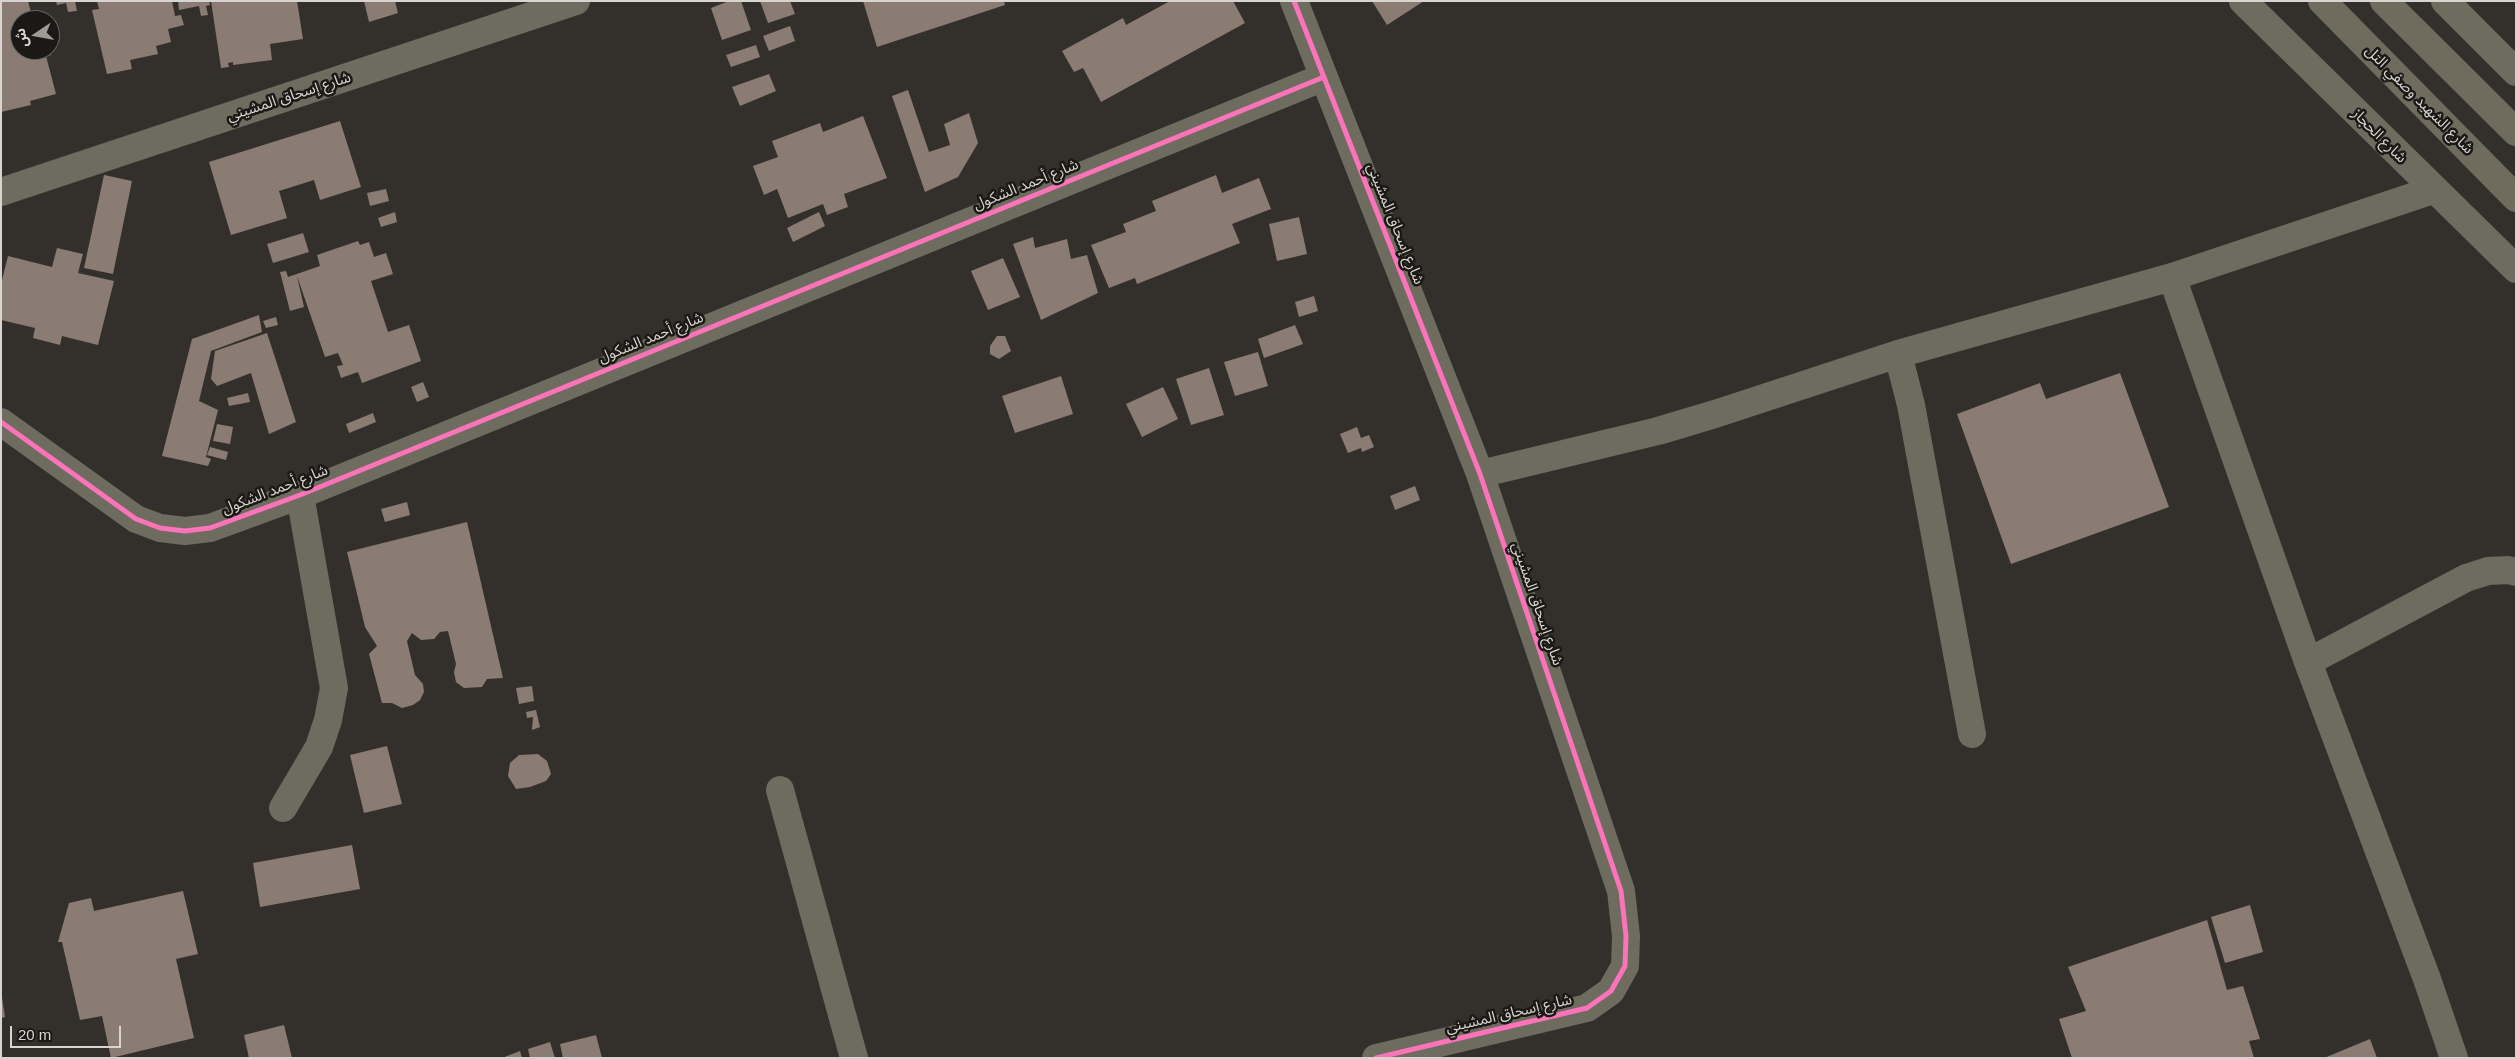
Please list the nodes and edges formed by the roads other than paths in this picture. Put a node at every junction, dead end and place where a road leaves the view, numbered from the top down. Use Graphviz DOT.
graph roads {
  1 [pos="576,1"];
  2 [pos="1294,1"];
  3 [pos="2244,1"];
  4 [pos="2322,1"];
  5 [pos="2384,1"];
  6 [pos="2446,1"];
  7 [pos="2516,72"];
  8 [pos="1324,78"];
  9 [pos="2516,132"];
  10 [pos="2433,190"];
  11 [pos="1,192"];
  12 [pos="2516,198"];
  13 [pos="2516,269"];
  14 [pos="2172,277"];
  15 [pos="1898,354"];
  16 [pos="1,422"];
  17 [pos="1480,474"];
  18 [pos="300,495"];
  19 [pos="2516,572"];
  20 [pos="2308,662"];
  21 [pos="1972,734"];
  22 [pos="780,790"];
  23 [pos="283,808"];
  24 [pos="854,1058"];
  25 [pos="1376,1058"];
  26 [pos="2454,1058"];
  1 -- 11 [label="street, شارع إسحاق المشيني"];
  2 -- 8 [label="street, شارع إسحاق المشيني"];
  3 -- 10 [label="street, شارع الحجاز"];
  4 -- 12 [label="main road, شارع الشهيد وصفي التل"];
  5 -- 9 [label="main road"];
  6 -- 7 [label="street"];
  8 -- 17 [label="street, شارع إسحاق المشيني"];
  8 -- 18 [label="street, شارع أحمد الشكول"];
  10 -- 13 [label="street, شارع الحجاز"];
  10 -- 14 [label="street"];
  14 -- 15 [label="street"];
  14 -- 20 [label="street"];
  15 -- 17 [label="street"];
  15 -- 21 [label="street"];
  16 -- 18 [label="street, شارع أحمد الشكول"];
  17 -- 25 [label="street, شارع إسحاق المشيني"];
  18 -- 23 [label="street"];
  19 -- 20 [label="street"];
  20 -- 26 [label="street"];
  22 -- 24 [label="street"];
}
